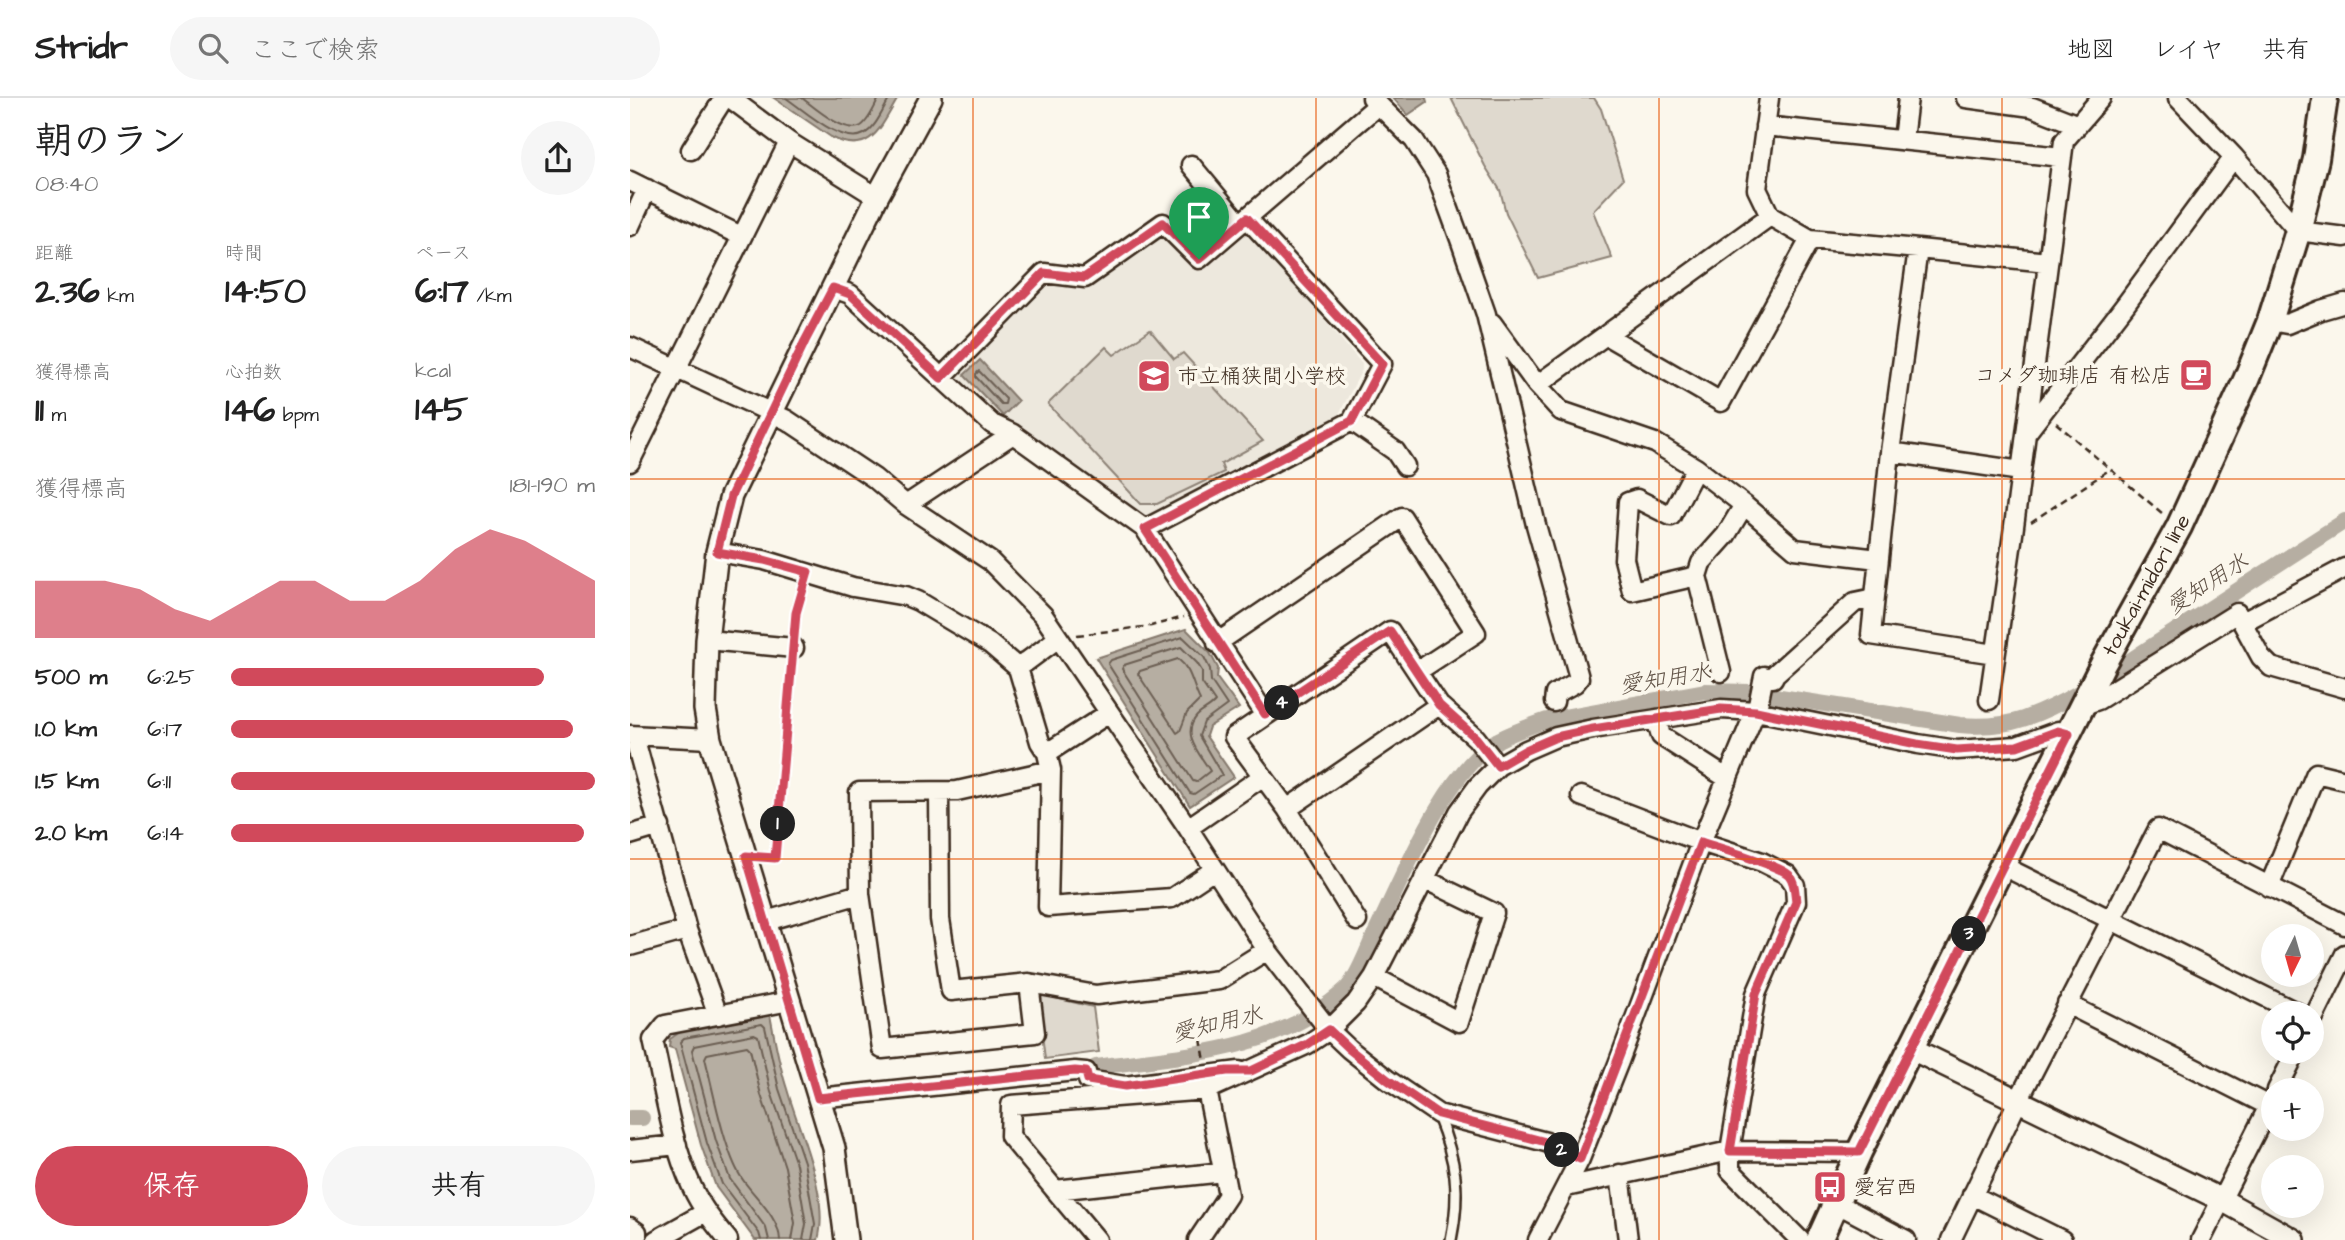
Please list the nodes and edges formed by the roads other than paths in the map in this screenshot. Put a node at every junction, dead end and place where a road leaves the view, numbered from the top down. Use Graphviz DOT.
graph roads {
  1 [pos="724,98"];
  2 [pos="730,98"];
  3 [pos="931,98"];
  4 [pos="1769,98"];
  5 [pos="1908,98"];
  6 [pos="1966,98"];
  7 [pos="2101,98"];
  8 [pos="2178,98"];
  9 [pos="2325,98"];
  10 [pos="1375,102"];
  11 [pos="2078,125"];
  12 [pos="1765,126"];
  13 [pos="1903,141"];
  14 [pos="789,142"];
  15 [pos="691,150"];
  16 [pos="2062,157"];
  17 [pos="2234,157"];
  18 [pos="1191,165"];
  19 [pos="630,181"];
  20 [pos="648,189"];
  21 [pos="877,197"];
  22 [pos="1770,216"];
  23 [pos="1243,221"];
  24 [pos="630,226"];
  25 [pos="2298,231"];
  26 [pos="741,236"];
  27 [pos="2345,237"];
  28 [pos="1810,239"];
  29 [pos="1918,249"];
  30 [pos="2048,262"];
  31 [pos="833,288"];
  32 [pos="2345,303"];
  33 [pos="1486,314"];
  34 [pos="2270,321"];
  35 [pos="1607,336"];
  36 [pos="630,347"];
  37 [pos="676,369"];
  38 [pos="941,378"];
  39 [pos="1537,385"];
  40 [pos="772,413"];
  41 [pos="1352,421"];
  42 [pos="2027,433"];
  43 [pos="1013,434"];
  44 [pos="1890,452"];
  45 [pos="630,463"];
  46 [pos="1405,466"];
  47 [pos="1696,468"];
  48 [pos="2021,471"];
  49 [pos="906,505"];
  50 [pos="1744,505"];
  51 [pos="1145,529"];
  52 [pos="717,552"];
  53 [pos="1878,559"];
  54 [pos="2342,573"];
  55 [pos="1697,576"];
  56 [pos="1874,598"];
  57 [pos="2242,622"];
  58 [pos="707,640"];
  59 [pos="1058,641"];
  60 [pos="1217,643"];
  61 [pos="794,648"];
  62 [pos="1995,654"];
  63 [pos="1018,668"];
  64 [pos="1418,671"];
  65 [pos="1721,671"];
  66 [pos="2345,688"];
  67 [pos="1989,701"];
  68 [pos="1554,702"];
  69 [pos="2085,702"];
  70 [pos="1439,705"];
  71 [pos="1757,708"];
  72 [pos="1109,713"];
  73 [pos="1265,714"];
  74 [pos="1656,719"];
  75 [pos="2069,734"];
  76 [pos="632,735"];
  77 [pos="710,739"];
  78 [pos="1049,762"];
  79 [pos="1498,766"];
  80 [pos="1262,777"];
  81 [pos="1728,779"];
  82 [pos="2345,780"];
  83 [pos="939,793"];
  84 [pos="1581,796"];
  85 [pos="1287,809"];
  86 [pos="660,826"];
  87 [pos="1188,828"];
  88 [pos="630,835"];
  89 [pos="1701,842"];
  90 [pos="2003,866"];
  91 [pos="1214,870"];
  92 [pos="1424,879"];
  93 [pos="2269,887"];
  94 [pos="860,894"];
  95 [pos="2111,920"];
  96 [pos="766,921"];
  97 [pos="1357,921"];
  98 [pos="2345,925"];
  99 [pos="687,930"];
  100 [pos="630,946"];
  101 [pos="1267,950"];
  102 [pos="2345,954"];
  103 [pos="1374,977"];
  104 [pos="1029,983"];
  105 [pos="790,1001"];
  106 [pos="2274,1001"];
  107 [pos="2322,1001"];
  108 [pos="2067,1004"];
  109 [pos="718,1015"];
  110 [pos="1327,1026"];
  111 [pos="1912,1049"];
  112 [pos="1207,1083"];
  113 [pos="2261,1093"];
  114 [pos="818,1098"];
  115 [pos="2019,1099"];
  116 [pos="1438,1114"];
  117 [pos="2261,1122"];
  118 [pos="677,1145"];
  119 [pos="630,1150"];
  120 [pos="1730,1151"];
  121 [pos="1859,1152"];
  122 [pos="1580,1159"];
  123 [pos="1224,1172"];
  124 [pos="1620,1174"];
  125 [pos="1566,1187"];
  126 [pos="1055,1190"];
  127 [pos="1972,1195"];
  128 [pos="2222,1200"];
  129 [pos="1836,1203"];
  130 [pos="706,1212"];
  131 [pos="630,1227"];
  132 [pos="1092,1238"];
  133 [pos="637,1240"];
  134 [pos="656,1240"];
  135 [pos="728,1240"];
  136 [pos="846,1240"];
  137 [pos="1198,1240"];
  138 [pos="1451,1240"];
  139 [pos="1538,1240"];
  140 [pos="1628,1240"];
  141 [pos="1800,1240"];
  142 [pos="1819,1240"];
  143 [pos="1906,1240"];
  144 [pos="1951,1240"];
  145 [pos="2062,1240"];
  146 [pos="2201,1240"];
  147 [pos="2294,1240"];
  1 -- 15 [label="street"];
  2 -- 14 [label="street"];
  3 -- 21 [label="street"];
  4 -- 12 [label="street"];
  5 -- 13 [label="street"];
  6 -- 11 [label="street"];
  7 -- 11 [label="street"];
  8 -- 17 [label="street"];
  9 -- 25 [label="main road, toukai-midori line"];
  10 -- 23 [label="street"];
  10 -- 33 [label="street"];
  11 -- 16 [label="street"];
  12 -- 13 [label="street"];
  12 -- 22 [label="street"];
  13 -- 16 [label="street"];
  14 -- 21 [label="street"];
  14 -- 26 [label="street"];
  16 -- 30 [label="street"];
  17 -- 25 [label="street"];
  17 -- 42 [label="street"];
  18 -- 23 [label="street"];
  19 -- 20 [label="street"];
  20 -- 24 [label="street"];
  20 -- 26 [label="street"];
  21 -- 31 [label="street"];
  22 -- 28 [label="street"];
  22 -- 35 [label="street"];
  23 -- 38 [label="street"];
  23 -- 41 [label="street"];
  25 -- 27 [label="street"];
  25 -- 34 [label="main road, toukai-midori line"];
  26 -- 37 [label="street"];
  28 -- 29 [label="street"];
  28 -- 35 [label="street"];
  29 -- 30 [label="street"];
  29 -- 44 [label="street"];
  30 -- 42 [label="street"];
  31 -- 38 [label="street"];
  31 -- 40 [label="street"];
  32 -- 34 [label="street"];
  33 -- 39 [label="street"];
  33 -- 68 [label="street"];
  34 -- 69 [label="main road, toukai-midori line"];
  35 -- 39 [label="street"];
  36 -- 37 [label="street"];
  37 -- 40 [label="street"];
  37 -- 45 [label="street"];
  38 -- 43 [label="street"];
  39 -- 47 [label="street"];
  40 -- 49 [label="street"];
  40 -- 52 [label="street"];
  41 -- 46 [label="street"];
  41 -- 51 [label="street"];
  42 -- 48 [label="street"];
  43 -- 49 [label="street"];
  43 -- 51 [label="street"];
  44 -- 48 [label="street"];
  44 -- 53 [label="street"];
  47 -- 50 [label="street"];
  47 -- 55 [label="street"];
  48 -- 62 [label="street"];
  49 -- 59 [label="street"];
  50 -- 53 [label="street"];
  50 -- 55 [label="street"];
  51 -- 60 [label="street"];
  52 -- 58 [label="street"];
  52 -- 63 [label="street"];
  53 -- 56 [label="street"];
  54 -- 57 [label="street"];
  55 -- 65 [label="street"];
  56 -- 62 [label="street"];
  56 -- 71 [label="street"];
  57 -- 66 [label="street"];
  57 -- 69 [label="street"];
  58 -- 61 [label="street"];
  58 -- 77 [label="street"];
  59 -- 63 [label="street"];
  59 -- 72 [label="street"];
  60 -- 64 [label="street"];
  60 -- 73 [label="street"];
  62 -- 67 [label="street"];
  63 -- 78 [label="street"];
  64 -- 70 [label="street"];
  64 -- 73 [label="street"];
  69 -- 75 [label="main road, toukai-midori line"];
  70 -- 79 [label="street"];
  70 -- 85 [label="street"];
  71 -- 74 [label="street"];
  71 -- 75 [label="street"];
  71 -- 81 [label="street"];
  72 -- 78 [label="street"];
  72 -- 87 [label="street"];
  73 -- 80 [label="street"];
  74 -- 79 [label="street"];
  74 -- 81 [label="street"];
  75 -- 90 [label="main road, toukai-midori line"];
  76 -- 77 [label="street"];
  76 -- 86 [label="street"];
  77 -- 96 [label="street"];
  78 -- 83 [label="street"];
  78 -- 91 [label="street"];
  79 -- 92 [label="street"];
  80 -- 85 [label="street"];
  80 -- 87 [label="street"];
  81 -- 89 [label="street"];
  82 -- 93 [label="street"];
  83 -- 94 [label="street"];
  83 -- 104 [label="street"];
  84 -- 89 [label="street"];
  85 -- 97 [label="street"];
  86 -- 88 [label="street"];
  86 -- 99 [label="street"];
  87 -- 91 [label="street"];
  89 -- 120 [label="street"];
  89 -- 122 [label="street"];
  90 -- 95 [label="street"];
  90 -- 111 [label="main road, toukai-midori line"];
  91 -- 101 [label="street"];
  92 -- 103 [label="street"];
  92 -- 103 [label="street"];
  93 -- 95 [label="street"];
  93 -- 98 [label="street"];
  94 -- 96 [label="street"];
  94 -- 104 [label="street"];
  95 -- 106 [label="street"];
  95 -- 108 [label="street"];
  96 -- 105 [label="street"];
  99 -- 100 [label="street"];
  99 -- 109 [label="street"];
  101 -- 104 [label="street"];
  101 -- 110 [label="street"];
  102 -- 107 [label="street"];
  103 -- 110 [label="street"];
  105 -- 109 [label="street"];
  105 -- 114 [label="street"];
  108 -- 113 [label="street"];
  108 -- 115 [label="street"];
  109 -- 118 [label="street"];
  110 -- 112 [label="street"];
  110 -- 116 [label="street"];
  111 -- 115 [label="street"];
  111 -- 121 [label="main road, toukai-midori line"];
  112 -- 114 [label="street"];
  112 -- 123 [label="street"];
  112 -- 126 [label="street"];
  114 -- 136 [label="street"];
  115 -- 127 [label="street"];
  115 -- 128 [label="street"];
  116 -- 122 [label="street"];
  116 -- 138 [label="lane"];
  117 -- 128 [label="street"];
  118 -- 119 [label="street"];
  118 -- 130 [label="street"];
  120 -- 121 [label="street"];
  120 -- 124 [label="street"];
  120 -- 141 [label="street"];
  121 -- 129 [label="main road, toukai-midori line"];
  122 -- 125 [label="street"];
  123 -- 126 [label="street"];
  123 -- 137 [label="street"];
  124 -- 125 [label="street"];
  124 -- 140 [label="street"];
  125 -- 139 [label="street"];
  126 -- 132 [label="street"];
  127 -- 144 [label="street"];
  127 -- 145 [label="street"];
  128 -- 146 [label="street"];
  128 -- 147 [label="street"];
  129 -- 142 [label="main road, toukai-midori line"];
  129 -- 143 [label="street"];
  130 -- 134 [label="street"];
  130 -- 135 [label="street"];
  131 -- 133 [label="street"];
}
